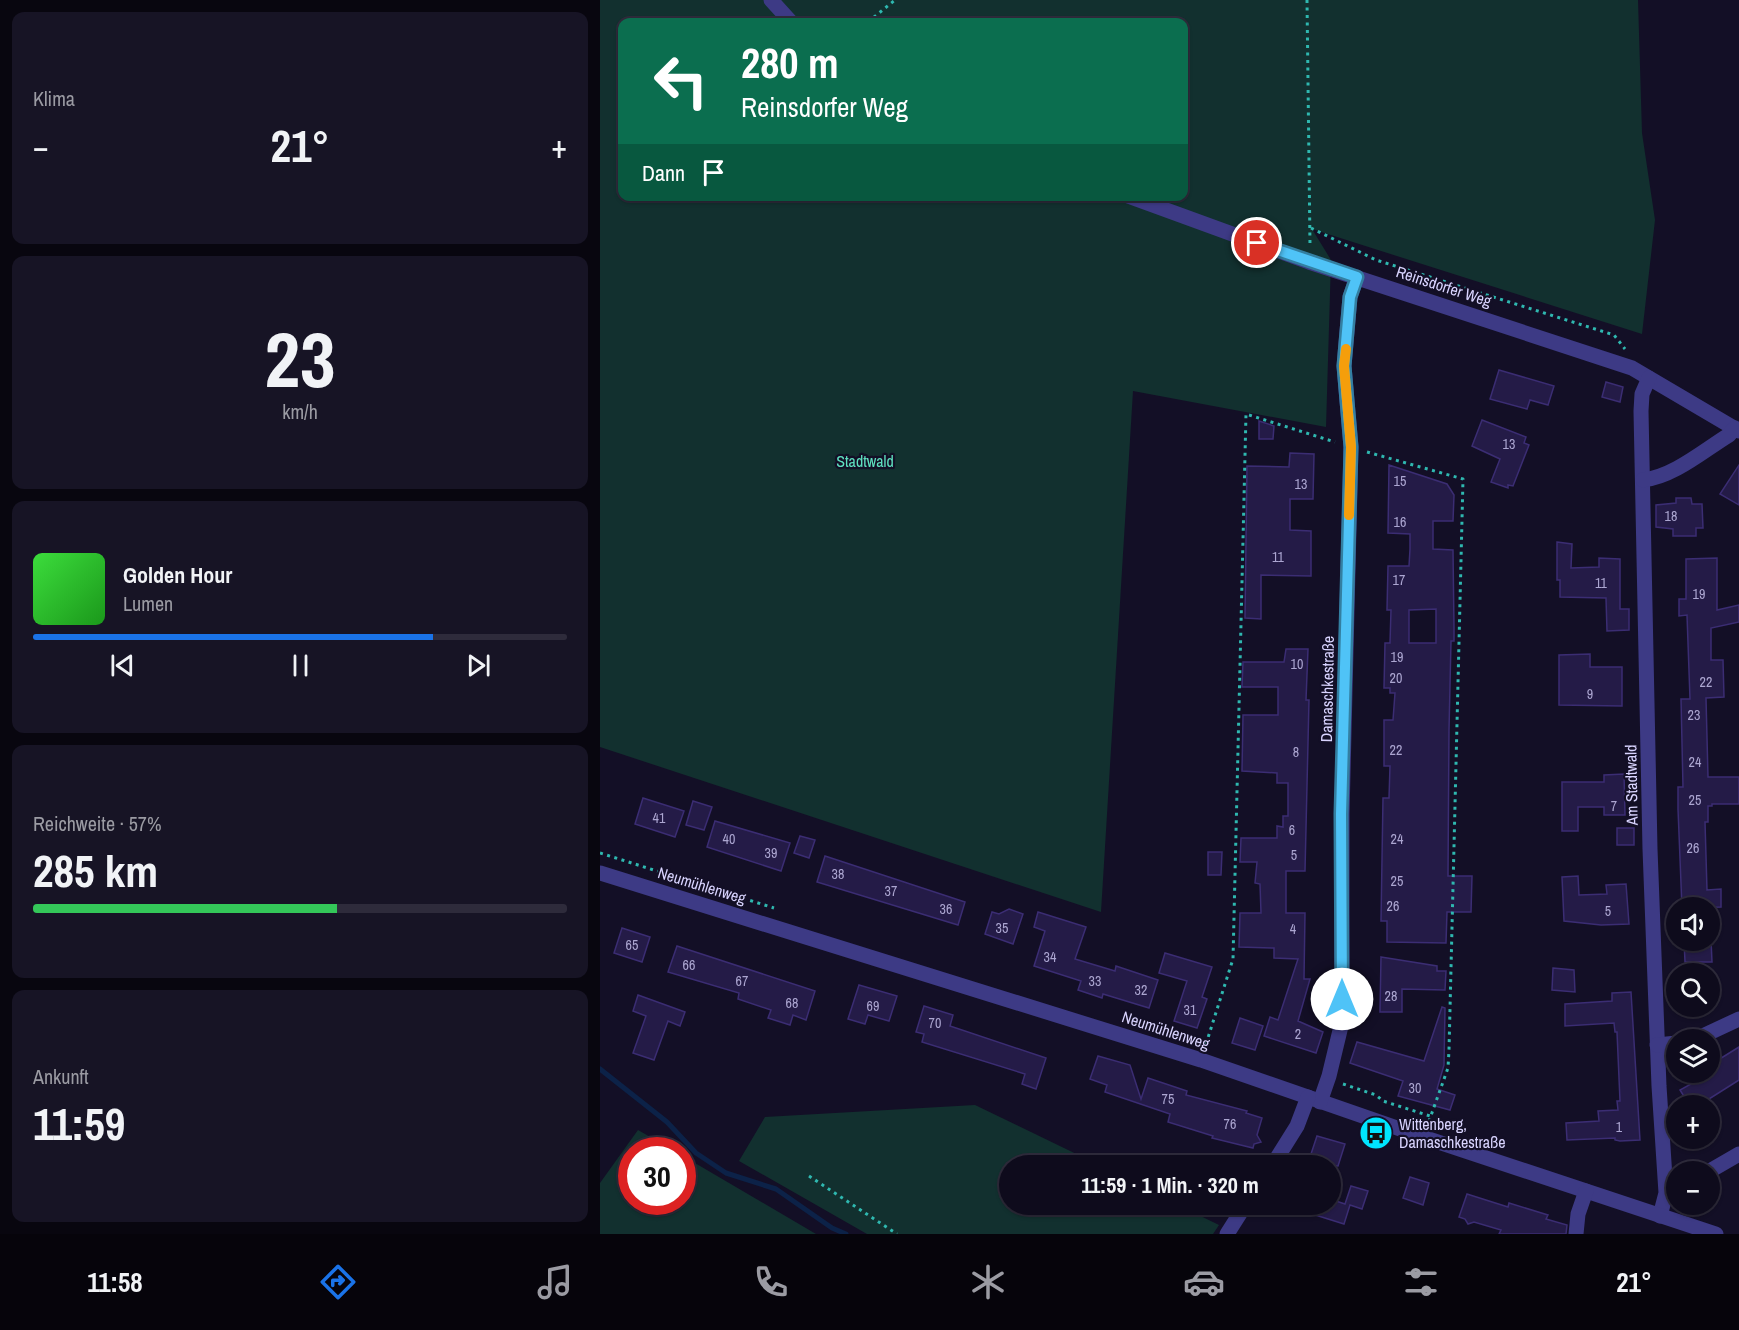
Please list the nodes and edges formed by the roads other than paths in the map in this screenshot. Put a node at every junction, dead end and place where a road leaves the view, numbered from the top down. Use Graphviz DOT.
graph roads {
  1 [pos="771,0"];
  2 [pos="787,18"];
  3 [pos="1142,201"];
  4 [pos="1357,277"];
  5 [pos="1649,378"];
  6 [pos="1737,429"];
  7 [pos="1643,480"];
  8 [pos="600,873"];
  9 [pos="1739,1019"];
  10 [pos="1718,1029"];
  11 [pos="1666,1044"];
  12 [pos="1657,1045"];
  13 [pos="1314,1100"];
  14 [pos="1739,1154"];
  15 [pos="1279,1155"];
  16 [pos="1669,1161"];
  17 [pos="1720,1165"];
  18 [pos="1586,1191"];
  19 [pos="1666,1204"];
  20 [pos="1239,1215"];
  21 [pos="1660,1216"];
  22 [pos="1227,1234"];
  23 [pos="1576,1234"];
  24 [pos="1716,1234"];
  1 -- 2 [label="street"];
  3 -- 4 [label="street, Reinsdorfer Weg"];
  4 -- 5 [label="street, Reinsdorfer Weg"];
  4 -- 13 [label="street, Damaschkestraße"];
  5 -- 6 [label="street, Reinsdorfer Weg"];
  5 -- 7 [label="street, Am Stadtwald"];
  6 -- 7 [label="street"];
  7 -- 12 [label="street, Am Stadtwald"];
  8 -- 13 [label="street, Neumühlenweg"];
  9 -- 10 [label="street"];
  11 -- 12 [label="street"];
  12 -- 16 [label="street, Am Stadtwald"];
  13 -- 15 [label="street, Damaschkestraße"];
  13 -- 18 [label="street, Neumühlenweg"];
  14 -- 17 [label="street"];
  18 -- 21 [label="street, Neumühlenweg"];
  18 -- 23 [label="street"];
  19 -- 21 [label="street, Am Stadtwald"];
  20 -- 22 [label="street"];
  21 -- 24 [label="street, Neumühlenweg"];
}
